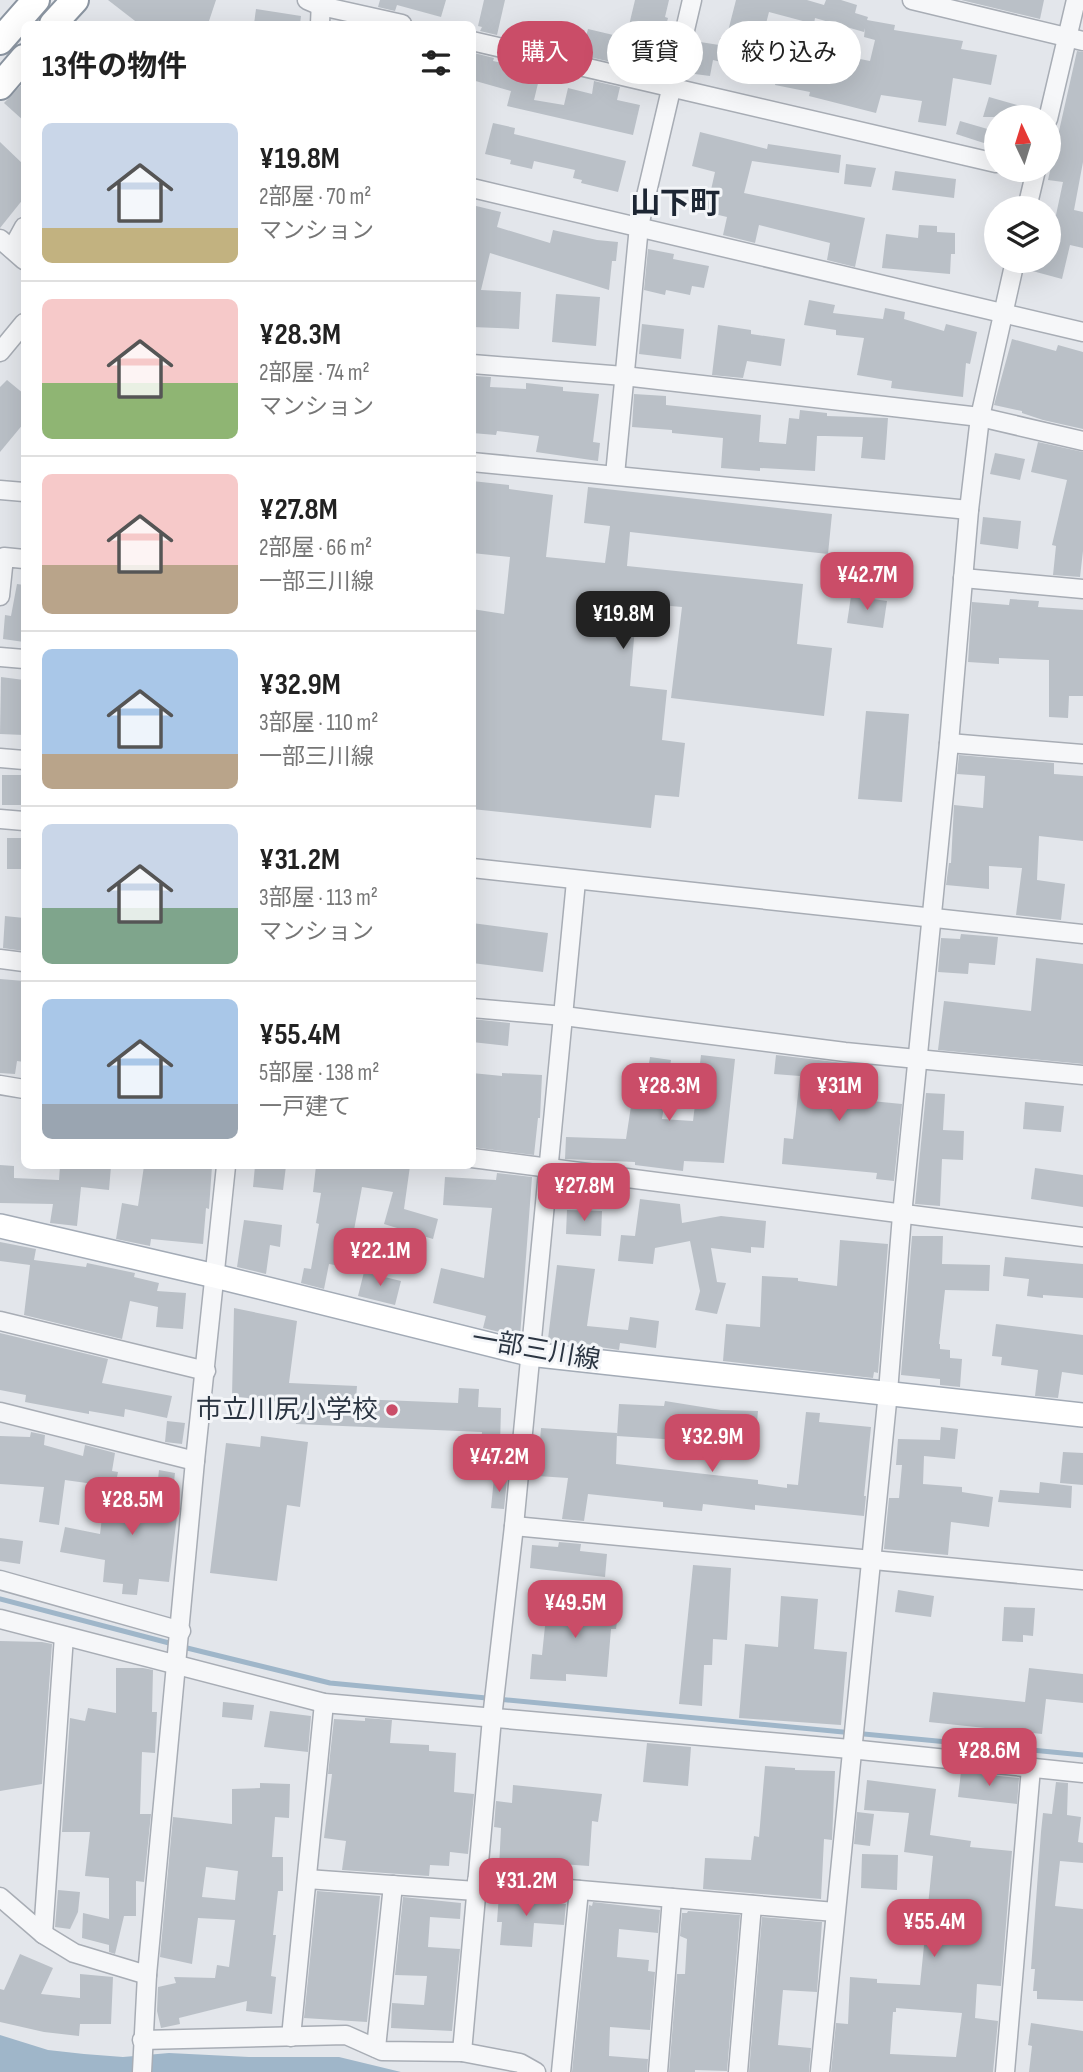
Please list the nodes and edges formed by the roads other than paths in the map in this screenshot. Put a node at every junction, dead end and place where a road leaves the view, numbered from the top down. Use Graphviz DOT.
graph roads {
  1 [pos="36,0"];
  2 [pos="75,0"];
  3 [pos="692,0"];
  4 [pos="912,0"];
  5 [pos="1076,0"];
  6 [pos="316,2"];
  7 [pos="56,21"];
  8 [pos="319,21"];
  9 [pos="390,21"];
  10 [pos="8,33"];
  11 [pos="1076,39"];
  12 [pos="476,42"];
  13 [pos="21,62"];
  14 [pos="0,86"];
  15 [pos="671,88"];
  16 [pos="1053,105"];
  17 [pos="984,160"];
  18 [pos="476,189"];
  19 [pos="639,226"];
  20 [pos="21,232"];
  21 [pos="12,249"];
  22 [pos="1012,273"];
  23 [pos="1003,314"];
  24 [pos="21,327"];
  25 [pos="1083,332"];
  26 [pos="0,352"];
  27 [pos="476,364"];
  28 [pos="624,376"];
  29 [pos="980,417"];
  30 [pos="1083,440"];
  31 [pos="476,462"];
  32 [pos="615,475"];
  33 [pos="0,490"];
  34 [pos="21,492"];
  35 [pos="969,510"];
  36 [pos="21,559"];
  37 [pos="963,578"];
  38 [pos="1083,589"];
  39 [pos="0,596"];
  40 [pos="0,657"];
  41 [pos="21,659"];
  42 [pos="949,743"];
  43 [pos="1083,754"];
  44 [pos="0,758"];
  45 [pos="21,760"];
  46 [pos="0,818"];
  47 [pos="21,821"];
  48 [pos="476,868"];
  49 [pos="576,881"];
  50 [pos="930,918"];
  51 [pos="1083,934"];
  52 [pos="0,959"];
  53 [pos="21,962"];
  54 [pos="476,1007"];
  55 [pos="564,1016"];
  56 [pos="917,1059"];
  57 [pos="1083,1075"];
  58 [pos="0,1085"];
  59 [pos="21,1088"];
  60 [pos="476,1159"];
  61 [pos="548,1168"];
  62 [pos="226,1169"];
  63 [pos="902,1214"];
  64 [pos="0,1226"];
  65 [pos="1083,1237"];
  66 [pos="215,1276"];
  67 [pos="0,1321"];
  68 [pos="529,1354"];
  69 [pos="206,1371"];
  70 [pos="888,1392"];
  71 [pos="0,1412"];
  72 [pos="1083,1415"];
  73 [pos="195,1461"];
  74 [pos="514,1526"];
  75 [pos="870,1560"];
  76 [pos="0,1580"];
  77 [pos="1083,1580"];
  78 [pos="0,1619"];
  79 [pos="181,1631"];
  80 [pos="64,1636"];
  81 [pos="176,1665"];
  82 [pos="324,1703"];
  83 [pos="492,1718"];
  84 [pos="850,1749"];
  85 [pos="1031,1768"];
  86 [pos="1083,1773"];
  87 [pos="307,1879"];
  88 [pos="393,1885"];
  89 [pos="477,1886"];
  90 [pos="579,1890"];
  91 [pos="0,1898"];
  92 [pos="672,1898"];
  93 [pos="752,1905"];
  94 [pos="835,1912"];
  95 [pos="43,1934"];
  96 [pos="147,1975"];
  97 [pos="292,2037"];
  98 [pos="142,2045"];
  99 [pos="376,2048"];
  100 [pos="463,2052"];
  101 [pos="142,2072"];
  102 [pos="536,2072"];
  103 [pos="561,2072"];
  104 [pos="658,2072"];
  105 [pos="738,2072"];
  106 [pos="820,2072"];
  107 [pos="1005,2072"];
  1 -- 10 [label="highway"];
  2 -- 7 [label="highway"];
  3 -- 15 [label="street"];
  4 -- 11 [label="street"];
  5 -- 11 [label="street"];
  6 -- 8 [label="street"];
  6 -- 9 [label="street"];
  11 -- 16 [label="street"];
  12 -- 15 [label="street"];
  13 -- 14 [label="highway"];
  15 -- 17 [label="street"];
  15 -- 19 [label="street"];
  18 -- 19 [label="street"];
  19 -- 23 [label="street"];
  19 -- 28 [label="street"];
  20 -- 21 [label="street"];
  22 -- 23 [label="street"];
  23 -- 25 [label="street"];
  23 -- 29 [label="street"];
  24 -- 26 [label="street"];
  27 -- 28 [label="street"];
  28 -- 29 [label="street"];
  28 -- 32 [label="street"];
  29 -- 30 [label="street"];
  29 -- 35 [label="street"];
  31 -- 32 [label="street"];
  32 -- 35 [label="street"];
  33 -- 34 [label="street"];
  35 -- 37 [label="street"];
  36 -- 39 [label="street"];
  37 -- 38 [label="street"];
  37 -- 42 [label="street"];
  40 -- 41 [label="street"];
  42 -- 43 [label="street"];
  42 -- 50 [label="street"];
  44 -- 45 [label="street"];
  46 -- 47 [label="street"];
  48 -- 49 [label="street"];
  49 -- 50 [label="street"];
  49 -- 55 [label="street"];
  50 -- 51 [label="street"];
  50 -- 56 [label="street"];
  52 -- 53 [label="street"];
  54 -- 55 [label="street"];
  55 -- 56 [label="street"];
  55 -- 61 [label="street"];
  56 -- 57 [label="street"];
  56 -- 63 [label="street"];
  58 -- 59 [label="street"];
  60 -- 61 [label="street"];
  61 -- 63 [label="street"];
  61 -- 68 [label="street"];
  62 -- 66 [label="street"];
  63 -- 65 [label="street"];
  63 -- 70 [label="street"];
  64 -- 66 [label="main road, 一部三川線"];
  66 -- 68 [label="main road, 一部三川線"];
  66 -- 69 [label="street"];
  67 -- 69 [label="street"];
  68 -- 70 [label="main road, 一部三川線"];
  68 -- 74 [label="street"];
  69 -- 73 [label="street"];
  70 -- 72 [label="main road, 一部三川線"];
  70 -- 75 [label="street"];
  71 -- 73 [label="street"];
  73 -- 79 [label="street"];
  74 -- 75 [label="street"];
  74 -- 83 [label="street"];
  75 -- 77 [label="street"];
  75 -- 84 [label="street"];
  76 -- 79 [label="street"];
  78 -- 80 [label="street"];
  79 -- 81 [label="street"];
  80 -- 81 [label="street"];
  80 -- 95 [label="street"];
  81 -- 82 [label="street"];
  81 -- 96 [label="street"];
  82 -- 83 [label="street"];
  82 -- 87 [label="street"];
  83 -- 84 [label="street"];
  83 -- 89 [label="street"];
  84 -- 85 [label="street"];
  84 -- 94 [label="street"];
  85 -- 86 [label="street"];
  85 -- 107 [label="street"];
  87 -- 88 [label="street"];
  87 -- 97 [label="street"];
  88 -- 89 [label="street"];
  88 -- 99 [label="street"];
  89 -- 90 [label="street"];
  89 -- 100 [label="street"];
  90 -- 92 [label="street"];
  90 -- 103 [label="street"];
  91 -- 95 [label="street"];
  92 -- 93 [label="street"];
  92 -- 104 [label="street"];
  93 -- 94 [label="street"];
  93 -- 105 [label="street"];
  94 -- 106 [label="street"];
  95 -- 96 [label="street"];
  96 -- 98 [label="street"];
  97 -- 98 [label="street"];
  97 -- 99 [label="street"];
  98 -- 101 [label="street"];
  99 -- 100 [label="street"];
  100 -- 102 [label="street"];
}
